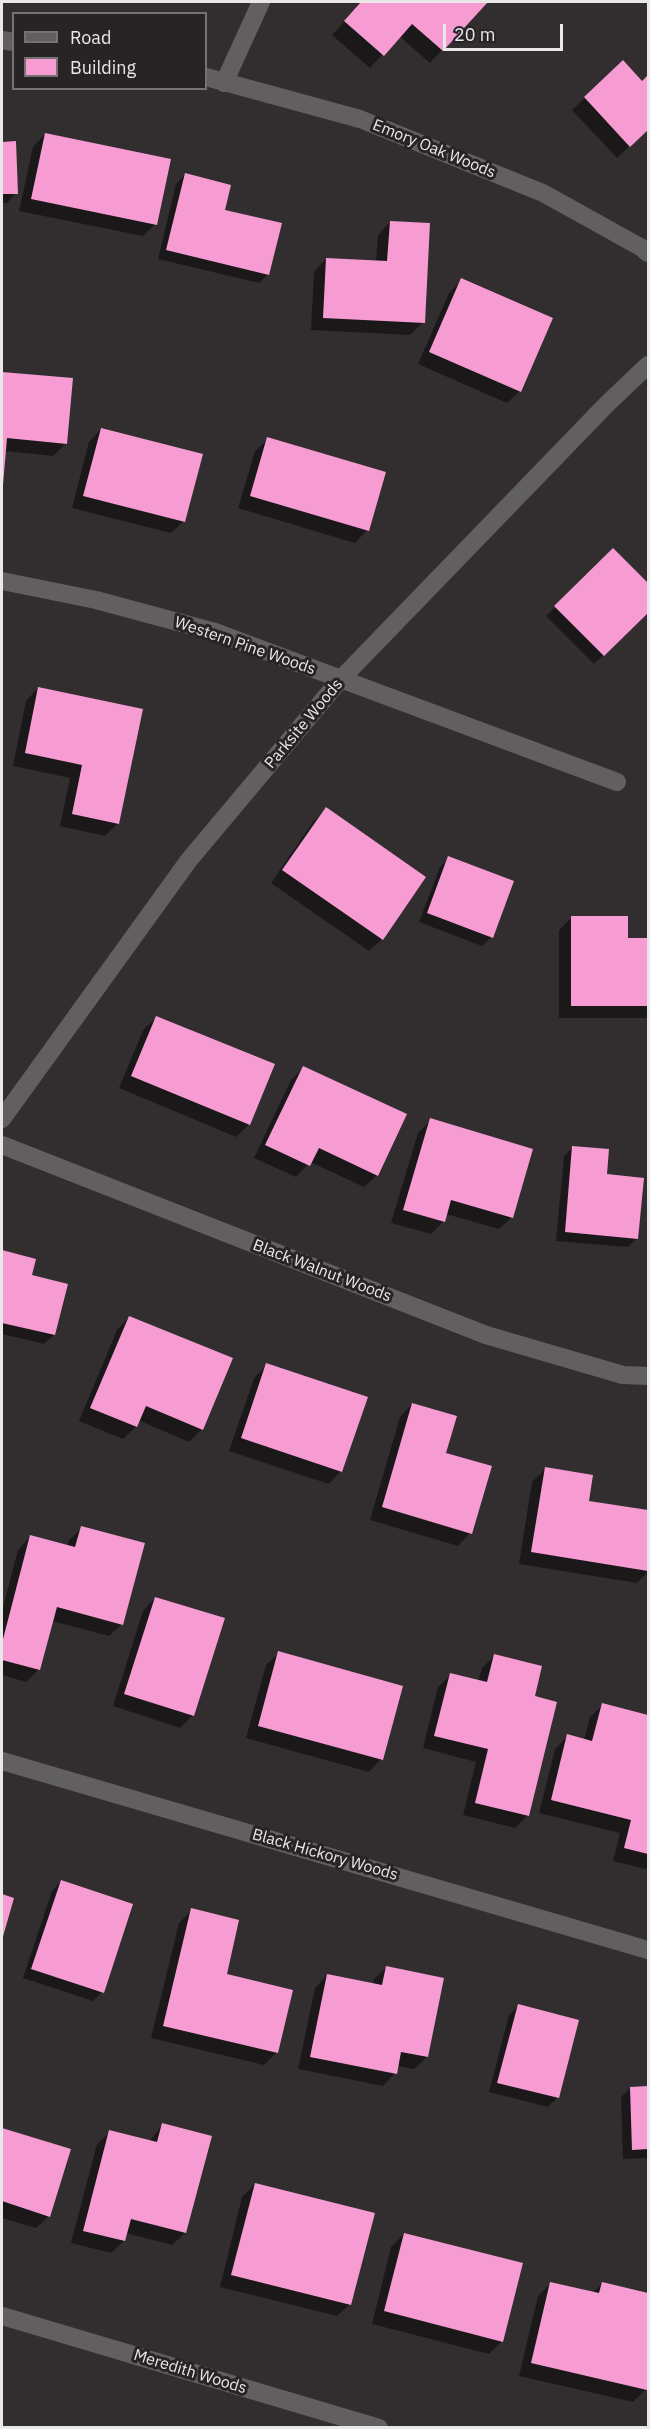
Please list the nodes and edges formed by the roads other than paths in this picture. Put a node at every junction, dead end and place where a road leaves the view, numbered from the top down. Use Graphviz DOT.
graph roads {
  1 [pos="261,2"];
  2 [pos="207,77"];
  3 [pos="224,83"];
  4 [pos="648,253"];
  5 [pos="648,365"];
  6 [pos="2,581"];
  7 [pos="340,680"];
  8 [pos="617,782"];
  9 [pos="2,1119"];
  10 [pos="2,1145"];
  11 [pos="648,1376"];
  12 [pos="2,1761"];
  13 [pos="648,1950"];
  14 [pos="2,2316"];
  15 [pos="379,2427"];
  1 -- 3 [label="street"];
  2 -- 3 [label="street, Emory Oak Woods"];
  3 -- 4 [label="street, Emory Oak Woods"];
  5 -- 7 [label="street, Parksite Woods"];
  6 -- 7 [label="street, Western Pine Woods"];
  7 -- 8 [label="street, Western Pine Woods"];
  7 -- 9 [label="street, Parksite Woods"];
  10 -- 11 [label="street, Black Walnut Woods"];
  12 -- 13 [label="street, Black Hickory Woods"];
  14 -- 15 [label="street, Meredith Woods"];
}
